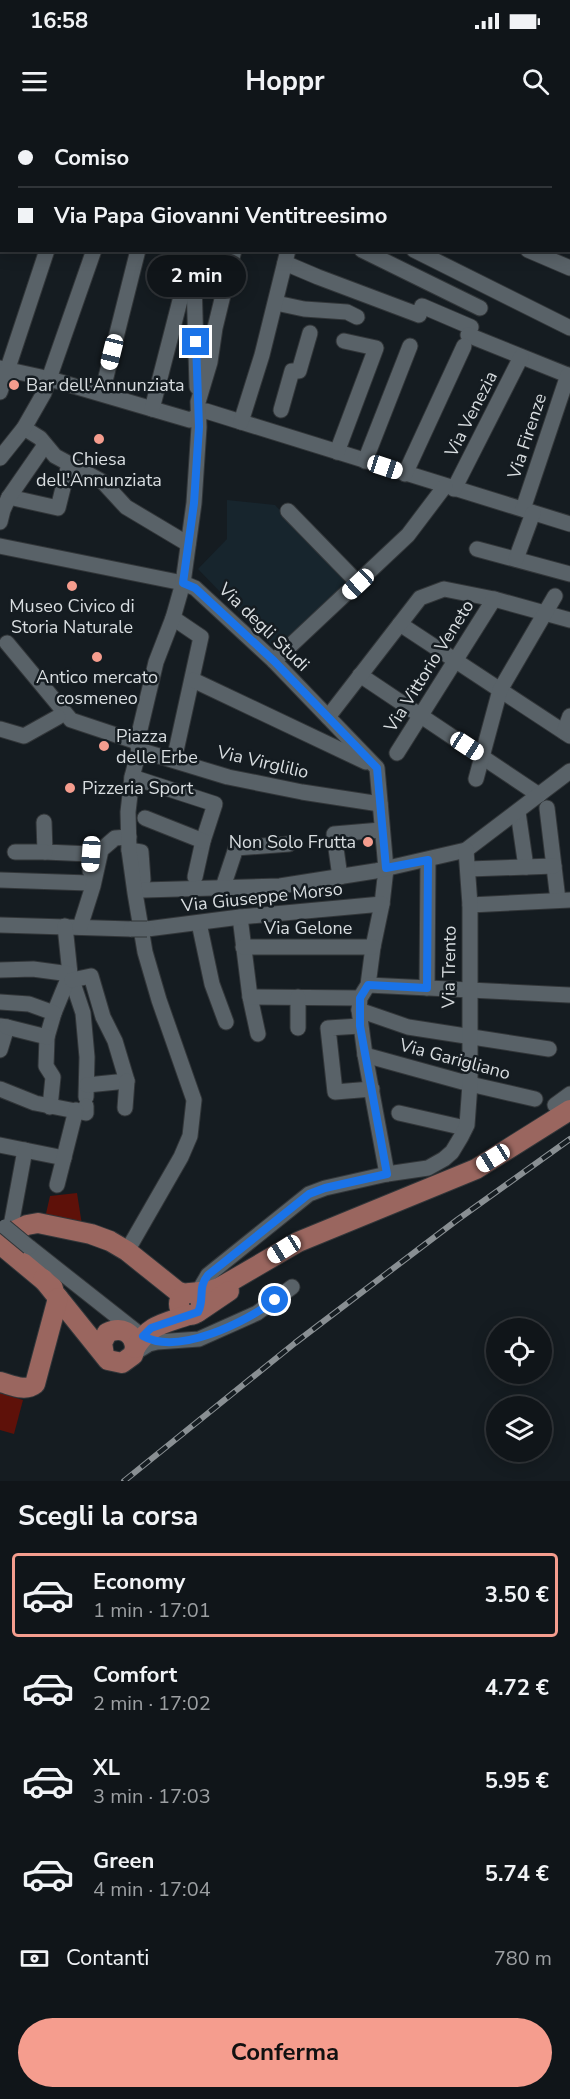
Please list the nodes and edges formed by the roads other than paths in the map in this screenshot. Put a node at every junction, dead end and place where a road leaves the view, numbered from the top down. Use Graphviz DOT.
graph roads {
  1 [pos="46,252"];
  2 [pos="93,252"];
  3 [pos="137,252"];
  4 [pos="234,252"];
  5 [pos="366,252"];
  6 [pos="418,252"];
  7 [pos="533,252"];
  8 [pos="191,257"];
  9 [pos="286,257"];
  10 [pos="570,268"];
  11 [pos="276,303"];
  12 [pos="480,308"];
  13 [pos="357,317"];
  14 [pos="570,328"];
  15 [pos="310,333"];
  16 [pos="468,336"];
  17 [pos="344,341"];
  18 [pos="410,346"];
  19 [pos="521,357"];
  20 [pos="3,368"];
  21 [pos="569,375"];
  22 [pos="50,379"];
  23 [pos="0,392"];
  24 [pos="102,393"];
  25 [pos="152,409"];
  26 [pos="198,409"];
  27 [pos="281,410"];
  28 [pos="241,422"];
  29 [pos="24,428"];
  30 [pos="45,444"];
  31 [pos="337,452"];
  32 [pos="0,458"];
  33 [pos="365,461"];
  34 [pos="69,464"];
  35 [pos="405,474"];
  36 [pos="450,487"];
  37 [pos="9,497"];
  38 [pos="288,511"];
  39 [pos="528,511"];
  40 [pos="0,522"];
  41 [pos="570,524"];
  42 [pos="188,544"];
  43 [pos="0,546"];
  44 [pos="477,549"];
  45 [pos="516,559"];
  46 [pos="568,569"];
  47 [pos="183,583"];
  48 [pos="358,584"];
  49 [pos="555,596"];
  50 [pos="494,600"];
  51 [pos="544,613"];
  52 [pos="173,618"];
  53 [pos="570,620"];
  54 [pos="399,624"];
  55 [pos="7,644"];
  56 [pos="455,660"];
  57 [pos="274,661"];
  58 [pos="360,675"];
  59 [pos="193,680"];
  60 [pos="500,690"];
  61 [pos="421,715"];
  62 [pos="570,716"];
  63 [pos="328,717"];
  64 [pos="65,719"];
  65 [pos="0,729"];
  66 [pos="567,734"];
  67 [pos="138,746"];
  68 [pos="398,753"];
  69 [pos="483,756"];
  70 [pos="174,760"];
  71 [pos="377,768"];
  72 [pos="570,771"];
  73 [pos="132,777"];
  74 [pos="476,779"];
  75 [pos="543,801"];
  76 [pos="380,804"];
  77 [pos="518,812"];
  78 [pos="145,818"];
  79 [pos="44,822"];
  80 [pos="381,830"];
  81 [pos="203,841"];
  82 [pos="129,844"];
  83 [pos="289,844"];
  84 [pos="466,850"];
  85 [pos="15,852"];
  86 [pos="45,852"];
  87 [pos="428,860"];
  88 [pos="554,866"];
  89 [pos="526,867"];
  90 [pos="469,869"];
  91 [pos="380,870"];
  92 [pos="195,877"];
  93 [pos="340,877"];
  94 [pos="0,880"];
  95 [pos="91,884"];
  96 [pos="223,887"];
  97 [pos="144,890"];
  98 [pos="564,900"];
  99 [pos="382,904"];
  100 [pos="470,905"];
  101 [pos="240,917"];
  102 [pos="199,923"];
  103 [pos="0,925"];
  104 [pos="72,926"];
  105 [pos="150,929"];
  106 [pos="243,947"];
  107 [pos="373,947"];
  108 [pos="0,970"];
  109 [pos="71,977"];
  110 [pos="427,988"];
  111 [pos="468,991"];
  112 [pos="569,995"];
  113 [pos="250,997"];
  114 [pos="298,997"];
  115 [pos="363,998"];
  116 [pos="0,1002"];
  117 [pos="54,1013"];
  118 [pos="226,1022"];
  119 [pos="360,1026"];
  120 [pos="4,1027"];
  121 [pos="298,1028"];
  122 [pos="258,1034"];
  123 [pos="469,1036"];
  124 [pos="47,1037"];
  125 [pos="0,1050"];
  126 [pos="549,1050"];
  127 [pos="365,1055"];
  128 [pos="127,1081"];
  129 [pos="470,1084"];
  130 [pos="0,1089"];
  131 [pos="372,1089"];
  132 [pos="570,1094"];
  133 [pos="535,1099"];
  134 [pos="84,1102"];
  135 [pos="50,1107"];
  136 [pos="126,1108"];
  137 [pos="563,1108"];
  138 [pos="399,1113"];
  139 [pos="465,1128"];
  140 [pos="0,1145"];
  141 [pos="25,1150"];
  142 [pos="64,1158"];
  143 [pos="387,1174"];
  144 [pos="57,1185"];
  145 [pos="5,1231"];
  146 [pos="128,1251"];
  147 [pos="253,1269"];
  148 [pos="43,1279"];
  149 [pos="292,1287"];
  150 [pos="197,1296"];
  151 [pos="58,1298"];
  152 [pos="82,1329"];
  153 [pos="131,1336"];
  154 [pos="46,1350"];
  155 [pos="104,1355"];
  156 [pos="0,1382"];
  1 -- 20 [label="street"];
  2 -- 22 [label="street"];
  3 -- 24 [label="street"];
  4 -- 26 [label="street"];
  5 -- 12 [label="street"];
  6 -- 14 [label="street"];
  7 -- 10 [label="street"];
  8 -- 25 [label="street"];
  8 -- 26 [label="street"];
  9 -- 11 [label="street"];
  9 -- 16 [label="street"];
  11 -- 13 [label="street"];
  11 -- 28 [label="street"];
  15 -- 27 [label="street"];
  16 -- 19 [label="street"];
  16 -- 35 [label="street"];
  17 -- 31 [label="street"];
  18 -- 33 [label="street"];
  19 -- 21 [label="street"];
  19 -- 36 [label="street, Via Venezia"];
  20 -- 22 [label="street"];
  20 -- 23 [label="street"];
  21 -- 39 [label="street, Via Firenze"];
  22 -- 24 [label="street"];
  22 -- 29 [label="street"];
  24 -- 25 [label="street"];
  25 -- 26 [label="street"];
  26 -- 28 [label="street"];
  26 -- 42 [label="street"];
  28 -- 31 [label="street"];
  29 -- 30 [label="street"];
  29 -- 32 [label="street"];
  30 -- 34 [label="street"];
  30 -- 37 [label="street"];
  31 -- 33 [label="street"];
  33 -- 35 [label="street"];
  34 -- 37 [label="street"];
  34 -- 42 [label="street"];
  35 -- 36 [label="street"];
  36 -- 39 [label="street"];
  36 -- 48 [label="street, Via Venezia"];
  37 -- 40 [label="street"];
  38 -- 48 [label="street"];
  39 -- 41 [label="street"];
  39 -- 45 [label="street, Via Firenze"];
  42 -- 47 [label="street"];
  43 -- 47 [label="street, Via degli Studi"];
  44 -- 45 [label="street"];
  45 -- 46 [label="street"];
  47 -- 52 [label="street"];
  47 -- 57 [label="street, Via degli Studi"];
  48 -- 57 [label="street, Via Venezia"];
  49 -- 51 [label="street"];
  50 -- 51 [label="street"];
  50 -- 54 [label="street"];
  50 -- 56 [label="street, Via Vittorio Veneto"];
  51 -- 53 [label="street"];
  51 -- 60 [label="street"];
  52 -- 59 [label="street"];
  52 -- 67 [label="street"];
  54 -- 56 [label="street"];
  54 -- 58 [label="street"];
  55 -- 64 [label="street"];
  56 -- 60 [label="street"];
  56 -- 61 [label="street, Via Vittorio Veneto"];
  57 -- 63 [label="street, Via degli Studi"];
  58 -- 61 [label="street"];
  58 -- 63 [label="street"];
  59 -- 70 [label="street"];
  59 -- 71 [label="street"];
  60 -- 66 [label="street"];
  60 -- 69 [label="street"];
  61 -- 68 [label="street, Via Vittorio Veneto"];
  61 -- 69 [label="street"];
  62 -- 66 [label="street"];
  63 -- 71 [label="street, Via degli Studi"];
  64 -- 65 [label="street"];
  64 -- 67 [label="street"];
  67 -- 70 [label="street, Via Virglilio"];
  67 -- 73 [label="street"];
  69 -- 74 [label="street"];
  69 -- 75 [label="street"];
  70 -- 76 [label="street, Via Virglilio"];
  71 -- 76 [label="street"];
  72 -- 75 [label="street"];
  73 -- 81 [label="street"];
  73 -- 82 [label="street"];
  75 -- 77 [label="street"];
  75 -- 88 [label="street"];
  76 -- 80 [label="street"];
  77 -- 84 [label="street"];
  77 -- 89 [label="street"];
  78 -- 81 [label="street"];
  79 -- 86 [label="street"];
  80 -- 91 [label="street"];
  80 -- 93 [label="street"];
  81 -- 92 [label="street"];
  82 -- 95 [label="street"];
  82 -- 97 [label="street"];
  82 -- 146 [label="street"];
  83 -- 96 [label="street"];
  84 -- 87 [label="street"];
  84 -- 90 [label="street, Via Trento"];
  85 -- 86 [label="street"];
  86 -- 95 [label="street"];
  87 -- 91 [label="street"];
  87 -- 110 [label="street"];
  88 -- 89 [label="street"];
  88 -- 98 [label="street"];
  89 -- 90 [label="street"];
  90 -- 100 [label="street, Via Trento"];
  91 -- 93 [label="street"];
  91 -- 99 [label="street"];
  93 -- 96 [label="street"];
  94 -- 95 [label="street"];
  95 -- 104 [label="street"];
  96 -- 97 [label="street"];
  97 -- 105 [label="street"];
  98 -- 100 [label="street"];
  99 -- 101 [label="street, Via Giuseppe Morso"];
  99 -- 107 [label="street"];
  100 -- 111 [label="street, Via Trento"];
  101 -- 102 [label="street, Via Giuseppe Morso"];
  101 -- 106 [label="street"];
  102 -- 105 [label="street, Via Giuseppe Morso"];
  102 -- 118 [label="street"];
  103 -- 104 [label="street"];
  104 -- 105 [label="street, Via Giuseppe Morso, bridge"];
  104 -- 109 [label="street"];
  106 -- 107 [label="street, Via Gelone"];
  106 -- 113 [label="street"];
  107 -- 115 [label="street"];
  108 -- 109 [label="street"];
  109 -- 117 [label="street"];
  109 -- 128 [label="street"];
  109 -- 134 [label="street"];
  110 -- 111 [label="street"];
  110 -- 115 [label="street"];
  111 -- 112 [label="street"];
  111 -- 123 [label="street, Via Trento"];
  113 -- 114 [label="street"];
  113 -- 122 [label="street"];
  114 -- 115 [label="street"];
  114 -- 121 [label="street"];
  115 -- 119 [label="street"];
  115 -- 123 [label="street"];
  116 -- 117 [label="street"];
  117 -- 124 [label="street"];
  119 -- 127 [label="street"];
  119 -- 131 [label="street"];
  120 -- 124 [label="street"];
  120 -- 125 [label="street"];
  123 -- 126 [label="street"];
  123 -- 129 [label="street, Via Trento"];
  124 -- 135 [label="street"];
  127 -- 129 [label="street, Via Garigliano"];
  127 -- 131 [label="street"];
  128 -- 134 [label="street"];
  128 -- 136 [label="street"];
  129 -- 133 [label="street, Via Garigliano"];
  129 -- 139 [label="street, Via Trento"];
  130 -- 135 [label="street"];
  131 -- 143 [label="street"];
  132 -- 137 [label="street"];
  134 -- 135 [label="street"];
  134 -- 142 [label="street"];
  137 -- 147 [label="main road"];
  138 -- 139 [label="street"];
  139 -- 143 [label="street"];
  140 -- 141 [label="street"];
  141 -- 142 [label="street"];
  141 -- 145 [label="street"];
  142 -- 144 [label="street"];
  143 -- 150 [label="street"];
  145 -- 146 [label="main road"];
  145 -- 148 [label="main road"];
  145 -- 153 [label="street, bridge"];
  146 -- 150 [label="main road"];
  147 -- 150 [label="main road"];
  147 -- 150 [label="main road"];
  148 -- 151 [label="main road"];
  148 -- 153 [label="main road"];
  149 -- 153 [label="street"];
  150 -- 153 [label="main road"];
  151 -- 152 [label="main road"];
  151 -- 154 [label="main road"];
  152 -- 154 [label="main road"];
  152 -- 155 [label="main road"];
  153 -- 155 [label="main road"];
  153 -- 155 [label="main road"];
  154 -- 156 [label="main road"];
}
